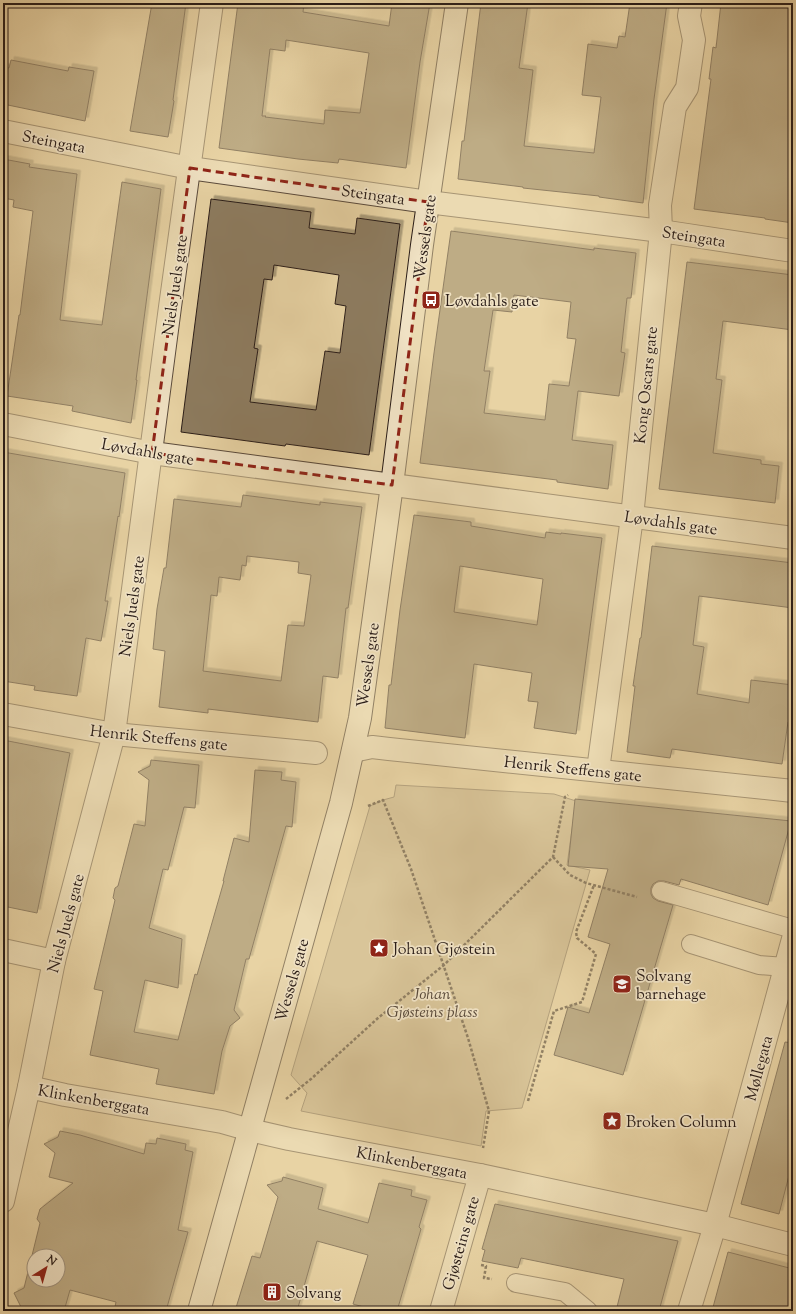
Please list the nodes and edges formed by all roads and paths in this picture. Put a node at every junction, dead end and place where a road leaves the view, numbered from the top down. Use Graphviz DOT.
graph roads {
  1 [pos="212,3"];
  2 [pos="457,3"];
  3 [pos="691,3"];
  4 [pos="3,131"];
  5 [pos="190,168"];
  6 [pos="428,202"];
  7 [pos="661,231"];
  8 [pos="793,251"];
  9 [pos="3,424"];
  10 [pos="152,453"];
  11 [pos="392,485"];
  12 [pos="632,516"];
  13 [pos="793,538"];
  14 [pos="3,714"];
  15 [pos="114,734"];
  16 [pos="353,751"];
  17 [pos="316,753"];
  18 [pos="598,770"];
  19 [pos="793,791"];
  20 [pos="363,809"];
  21 [pos="553,857"];
  22 [pos="594,885"];
  23 [pos="661,891"];
  24 [pos="642,898"];
  25 [pos="793,929"];
  26 [pos="793,939"];
  27 [pos="691,944"];
  28 [pos="3,950"];
  29 [pos="54,961"];
  30 [pos="444,965"];
  31 [pos="789,968"];
  32 [pos="29,1087"];
  33 [pos="528,1101"];
  34 [pos="282,1103"];
  35 [pos="250,1130"];
  36 [pos="480,1175"];
  37 [pos="3,1201"];
  38 [pos="715,1225"];
  39 [pos="793,1245"];
  40 [pos="486,1266"];
  41 [pos="484,1278"];
  42 [pos="516,1283"];
  43 [pos="199,1311"];
  44 [pos="441,1311"];
  45 [pos="588,1311"];
  46 [pos="689,1311"];
  1 -- 5 [label="street, Niels Juels gate"];
  2 -- 6 [label="street, Wessels gate"];
  3 -- 7 [label="street, Kong Oscars gate"];
  4 -- 5 [label="street, Steingata"];
  5 -- 6 [label="street, Steingata"];
  5 -- 10 [label="street, Niels Juels gate"];
  6 -- 7 [label="street, Steingata"];
  6 -- 11 [label="street, Wessels gate"];
  7 -- 8 [label="street, Steingata"];
  7 -- 12 [label="street, Kong Oscars gate"];
  9 -- 10 [label="street, Løvdahls gate"];
  10 -- 11 [label="street, Løvdahls gate"];
  10 -- 15 [label="street, Niels Juels gate"];
  11 -- 12 [label="street, Løvdahls gate"];
  11 -- 16 [label="street, Wessels gate"];
  12 -- 13 [label="street, Løvdahls gate"];
  12 -- 18 [label="street, Kong Oscars gate"];
  14 -- 15 [label="street, Henrik Steffens gate"];
  15 -- 17 [label="street, Henrik Steffens gate"];
  15 -- 29 [label="street, Niels Juels gate"];
  16 -- 18 [label="street, Henrik Steffens gate"];
  16 -- 35 [label="street, Wessels gate"];
  18 -- 19 [label="street, Henrik Steffens gate"];
  18 -- 21 [label="path"];
  20 -- 30 [label="path"];
  21 -- 22 [label="path"];
  21 -- 30 [label="path"];
  22 -- 24 [label="path"];
  22 -- 33 [label="path"];
  23 -- 25 [label="lane"];
  26 -- 31 [label="street, Møllegata"];
  27 -- 31 [label="lane"];
  28 -- 29 [label="street"];
  29 -- 32 [label="street, Niels Juels gate"];
  30 -- 34 [label="path"];
  30 -- 36 [label="path"];
  31 -- 38 [label="street, Møllegata"];
  32 -- 35 [label="street, Klinkenberggata"];
  32 -- 37 [label="street, Niels Juels gate"];
  35 -- 36 [label="street, Klinkenberggata"];
  35 -- 43 [label="street, Wessels gate"];
  36 -- 38 [label="street, Klinkenberggata"];
  36 -- 44 [label="street, Gjøsteins gate"];
  38 -- 39 [label="street, Klinkenberggata"];
  38 -- 46 [label="street, Møllegata"];
  40 -- 41 [label="path"];
  42 -- 45 [label="lane"];
}
